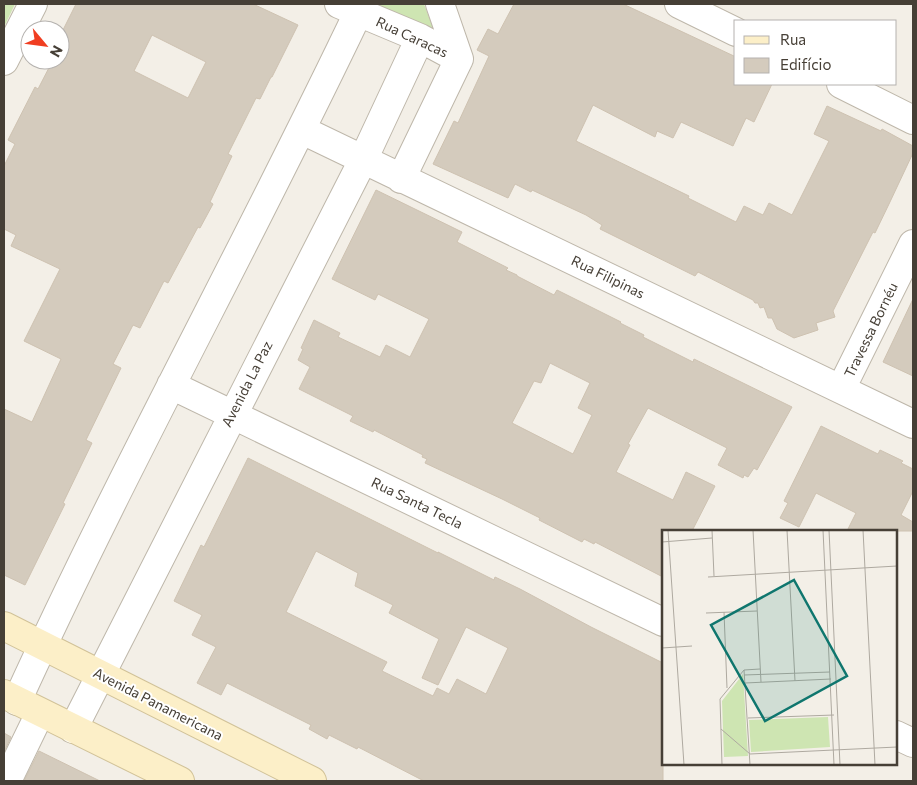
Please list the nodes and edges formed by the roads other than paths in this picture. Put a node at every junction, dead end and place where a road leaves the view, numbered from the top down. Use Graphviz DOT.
graph roads {
  1 [pos="33,4"];
  2 [pos="440,4"];
  3 [pos="679,4"];
  4 [pos="348,8"];
  5 [pos="734,31"];
  6 [pos="420,38"];
  7 [pos="458,59"];
  8 [pos="4,61"];
  9 [pos="843,85"];
  10 [pos="913,120"];
  11 [pos="302,130"];
  12 [pos="362,160"];
  13 [pos="402,179"];
  14 [pos="913,244"];
  15 [pos="171,385"];
  16 [pos="842,389"];
  17 [pos="232,413"];
  18 [pos="913,424"];
  19 [pos="662,622"];
  20 [pos="4,626"];
  21 [pos="42,646"];
  22 [pos="99,675"];
  23 [pos="20,703"];
  24 [pos="73,729"];
  25 [pos="897,735"];
  26 [pos="913,743"];
  27 [pos="7,781"];
  28 [pos="180,781"];
  29 [pos="312,781"];
  1 -- 8 [label="street"];
  2 -- 7 [label="street"];
  3 -- 5 [label="street"];
  4 -- 6 [label="street, Rua Caracas"];
  4 -- 11 [label="street"];
  6 -- 7 [label="street, Rua Caracas"];
  6 -- 12 [label="street, Avenida La Paz"];
  7 -- 13 [label="street"];
  9 -- 10 [label="street"];
  11 -- 12 [label="street, Rua Filipinas"];
  11 -- 15 [label="street"];
  12 -- 13 [label="street, Rua Filipinas"];
  12 -- 17 [label="street, Avenida La Paz"];
  13 -- 16 [label="street, Rua Filipinas"];
  14 -- 16 [label="street, Travessa Bornéu"];
  15 -- 17 [label="street, Rua Santa Tecla"];
  15 -- 21 [label="street"];
  16 -- 18 [label="street, Rua Filipinas"];
  17 -- 19 [label="street, Rua Santa Tecla"];
  17 -- 22 [label="street, Avenida La Paz"];
  20 -- 21 [label="street, Avenida Panamericana"];
  21 -- 22 [label="street, Avenida Panamericana"];
  21 -- 23 [label="street"];
  22 -- 24 [label="street, Avenida La Paz"];
  22 -- 29 [label="street, Avenida Panamericana"];
  23 -- 24 [label="street"];
  23 -- 27 [label="street"];
  24 -- 28 [label="street"];
  25 -- 26 [label="street"];
}
